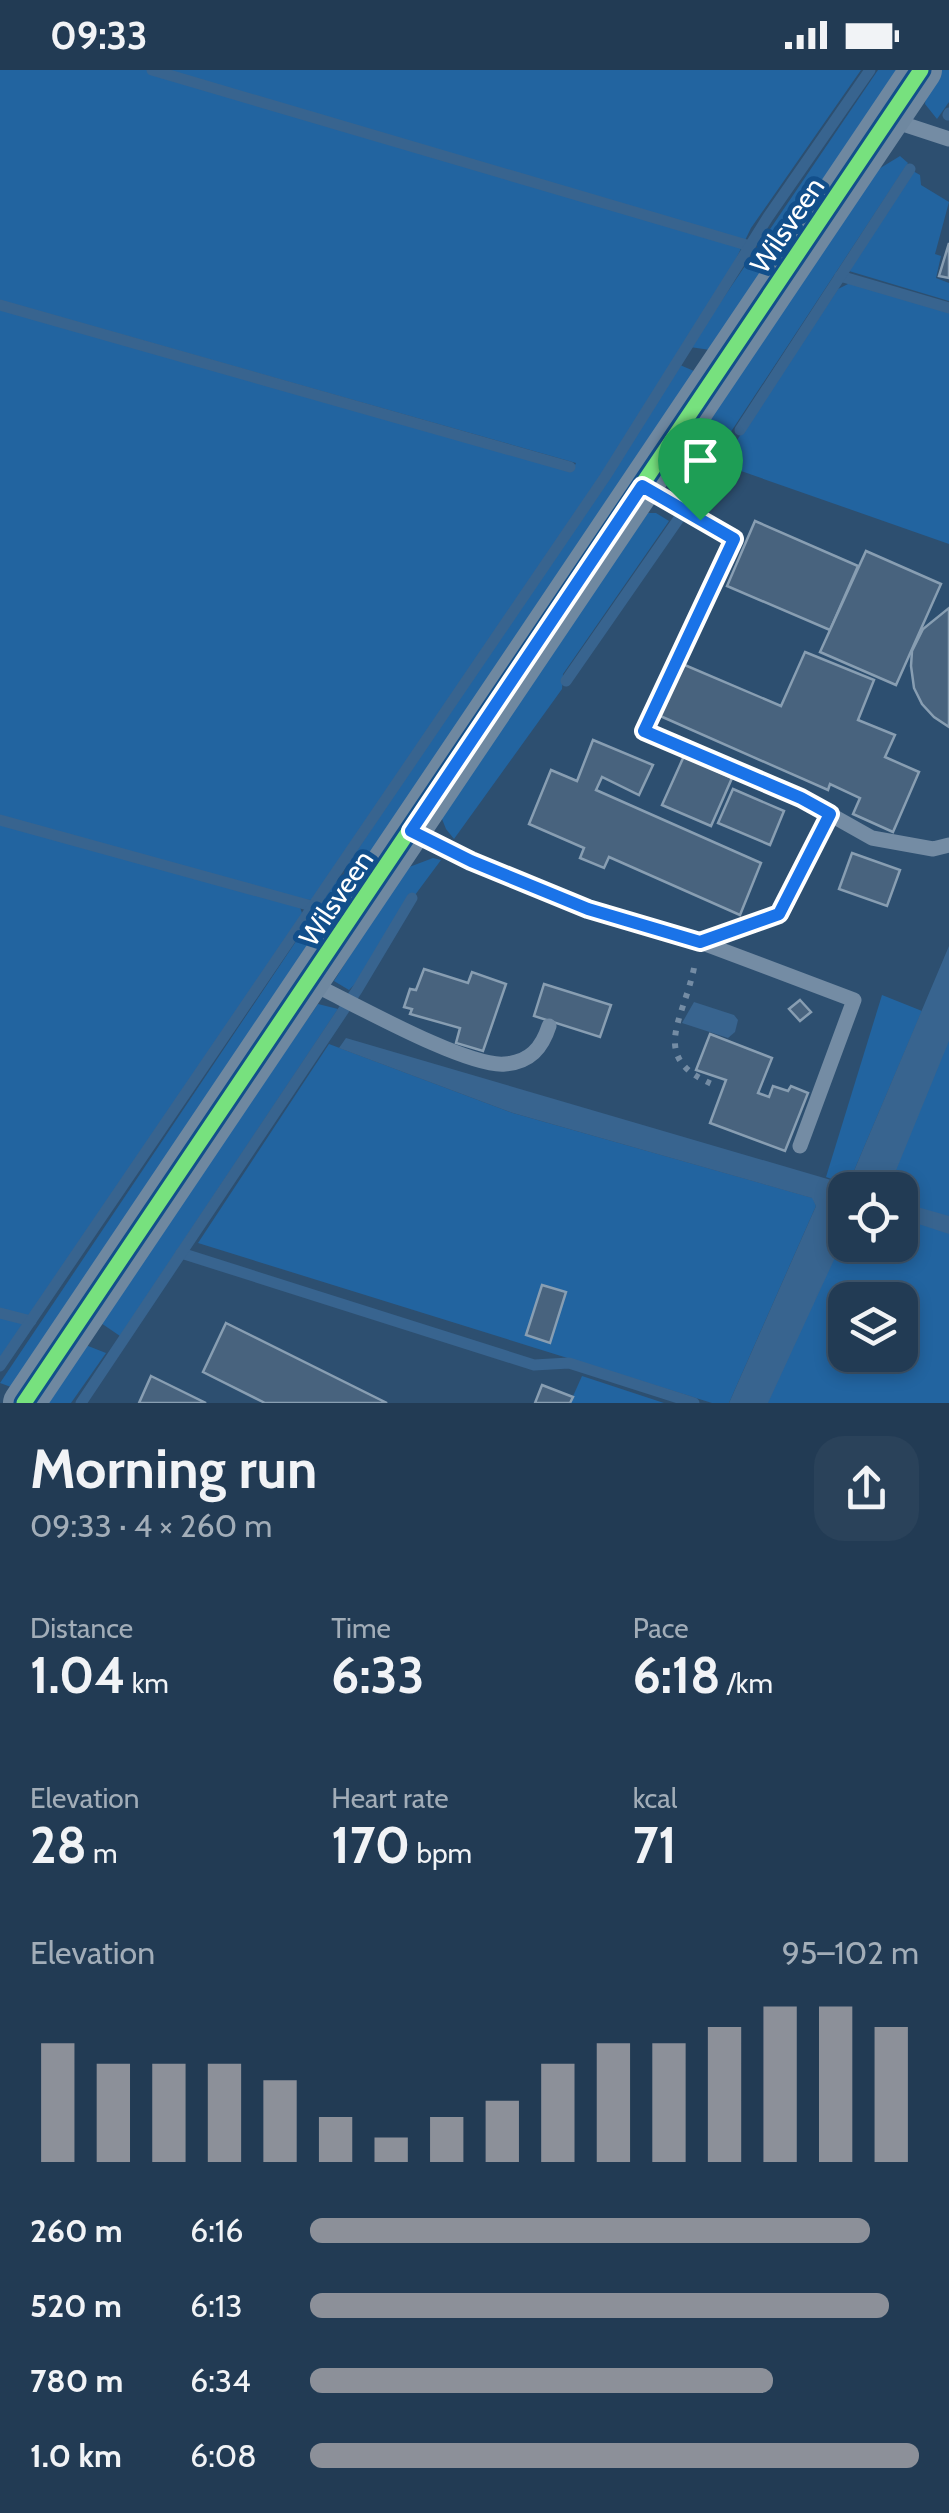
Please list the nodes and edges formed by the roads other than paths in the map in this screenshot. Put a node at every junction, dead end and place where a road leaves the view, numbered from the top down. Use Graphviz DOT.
graph roads {
  1 [pos="921,70"];
  2 [pos="888,120"];
  3 [pos="949,139"];
  4 [pos="642,486"];
  5 [pos="830,814"];
  6 [pos="429,840"];
  7 [pos="949,846"];
  8 [pos="700,942"];
  9 [pos="324,989"];
  10 [pos="550,1026"];
  11 [pos="800,1146"];
  12 [pos="24,1403"];
  1 -- 2 [label="street, Wilsveen"];
  2 -- 3 [label="lane"];
  2 -- 4 [label="street, Wilsveen"];
  4 -- 5 [label="lane"];
  4 -- 6 [label="street, Wilsveen"];
  5 -- 7 [label="lane"];
  5 -- 8 [label="lane"];
  6 -- 8 [label="lane"];
  6 -- 9 [label="street, Wilsveen"];
  8 -- 11 [label="lane"];
  9 -- 10 [label="lane"];
  9 -- 12 [label="street, Wilsveen"];
}
